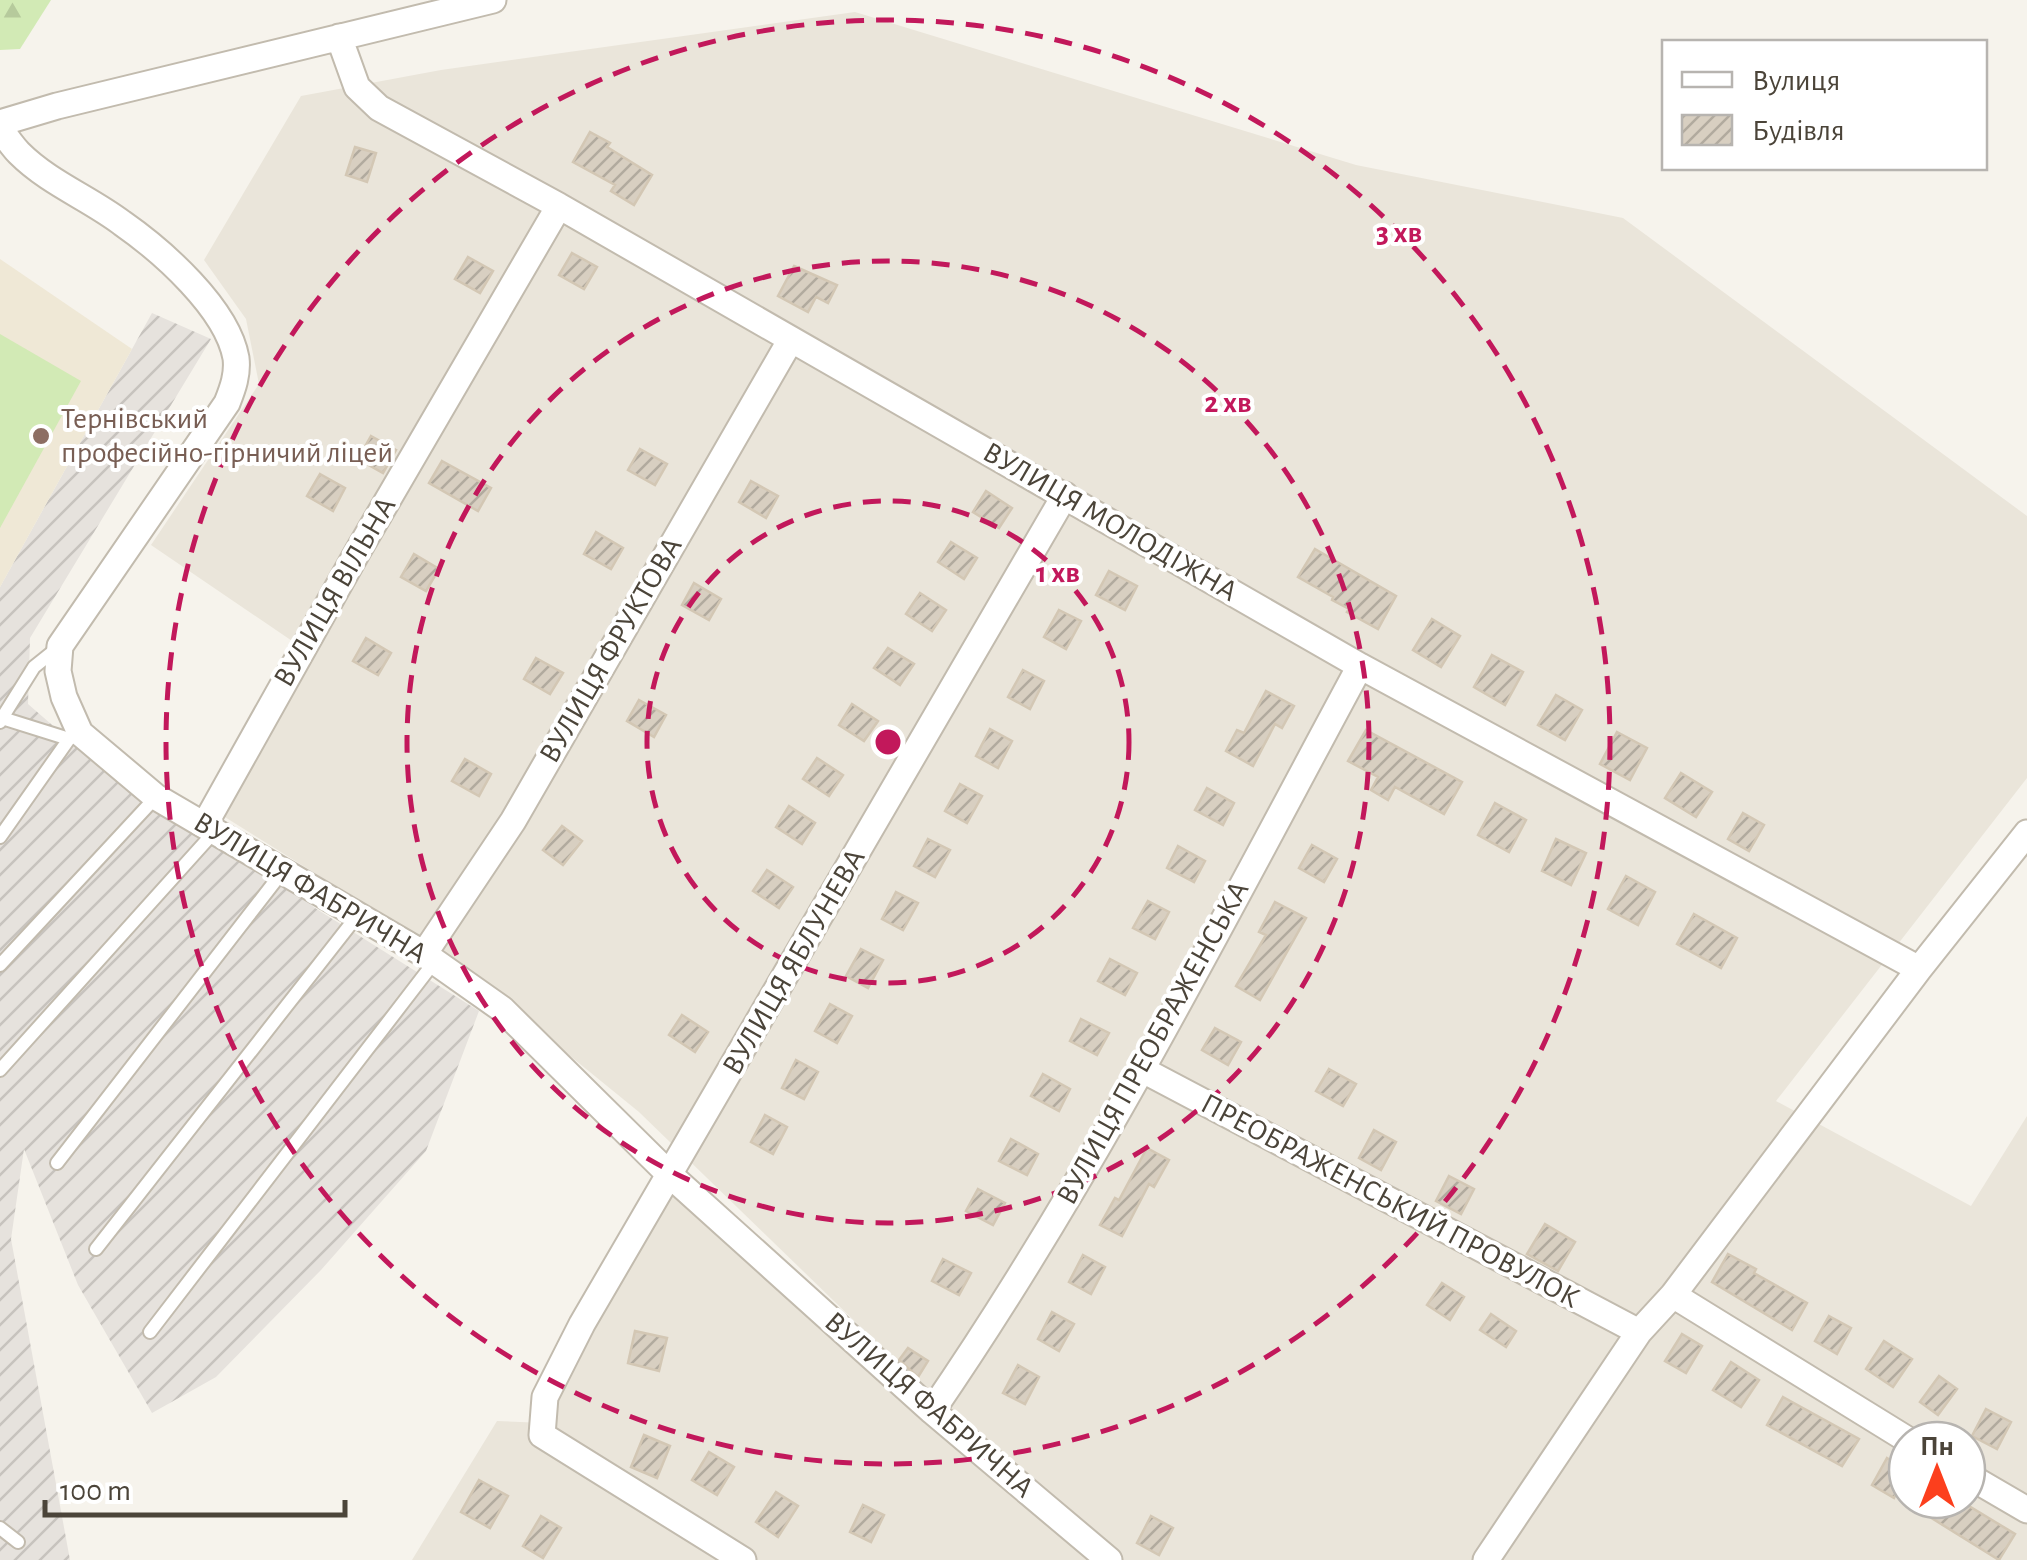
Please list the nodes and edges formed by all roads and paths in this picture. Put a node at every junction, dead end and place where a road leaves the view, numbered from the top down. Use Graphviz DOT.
graph roads {
  1 [pos="493,0"];
  2 [pos="339,37"];
  3 [pos="0,126"];
  4 [pos="559,206"];
  5 [pos="790,341"];
  6 [pos="1065,496"];
  7 [pos="60,646"];
  8 [pos="1360,666"];
  9 [pos="1,720"];
  10 [pos="74,736"];
  11 [pos="156,797"];
  12 [pos="210,827"];
  13 [pos="2027,833"];
  14 [pos="0,837"];
  15 [pos="283,871"];
  16 [pos="356,916"];
  17 [pos="429,957"];
  18 [pos="0,965"];
  19 [pos="1919,969"];
  20 [pos="1142,1069"];
  21 [pos="0,1070"];
  22 [pos="57,1163"];
  23 [pos="670,1175"];
  24 [pos="96,1249"];
  25 [pos="1673,1294"];
  26 [pos="150,1332"];
  27 [pos="1638,1332"];
  28 [pos="932,1411"];
  29 [pos="1887,1427"];
  30 [pos="1987,1487"];
  31 [pos="2027,1510"];
  32 [pos="0,1528"];
  33 [pos="18,1542"];
  34 [pos="743,1560"];
  35 [pos="1109,1560"];
  36 [pos="1486,1560"];
  1 -- 2 [label="street"];
  2 -- 3 [label="street"];
  2 -- 4 [label="street, ВУЛИЦЯ МОЛОДІЖНА"];
  3 -- 7 [label="street"];
  4 -- 5 [label="street, ВУЛИЦЯ МОЛОДІЖНА"];
  4 -- 12 [label="street, ВУЛИЦЯ ВІЛЬНА"];
  5 -- 6 [label="street, ВУЛИЦЯ МОЛОДІЖНА"];
  5 -- 17 [label="street, ВУЛИЦЯ ФРУКТОВА"];
  6 -- 8 [label="street, ВУЛИЦЯ МОЛОДІЖНА"];
  6 -- 23 [label="street, ВУЛИЦЯ ЯБЛУНЕВА"];
  7 -- 9 [label="lane"];
  7 -- 10 [label="street, ВУЛИЦЯ ФАБРИЧНА"];
  8 -- 19 [label="street, ВУЛИЦЯ МОЛОДІЖНА"];
  8 -- 20 [label="street, ВУЛИЦЯ ПРЕОБРАЖЕНСЬКА"];
  9 -- 10 [label="lane"];
  10 -- 11 [label="street, ВУЛИЦЯ ФАБРИЧНА"];
  10 -- 14 [label="lane"];
  11 -- 12 [label="street, ВУЛИЦЯ ФАБРИЧНА"];
  11 -- 18 [label="lane"];
  12 -- 15 [label="street, ВУЛИЦЯ ФАБРИЧНА"];
  12 -- 21 [label="lane"];
  13 -- 19 [label="street"];
  15 -- 16 [label="street, ВУЛИЦЯ ФАБРИЧНА"];
  15 -- 22 [label="lane"];
  16 -- 17 [label="street, ВУЛИЦЯ ФАБРИЧНА"];
  16 -- 24 [label="lane"];
  17 -- 23 [label="street, ВУЛИЦЯ ФАБРИЧНА"];
  17 -- 26 [label="lane"];
  19 -- 25 [label="street"];
  20 -- 27 [label="street, ПРЕОБРАЖЕНСЬКИЙ ПРОВУЛОК"];
  20 -- 28 [label="street, ВУЛИЦЯ ПРЕОБРАЖЕНСЬКА"];
  23 -- 28 [label="street, ВУЛИЦЯ ФАБРИЧНА"];
  23 -- 34 [label="street, ВУЛИЦЯ ЯБЛУНЕВА"];
  25 -- 27 [label="street"];
  25 -- 29 [label="street"];
  27 -- 36 [label="street"];
  28 -- 35 [label="street, ВУЛИЦЯ ФАБРИЧНА"];
  30 -- 31 [label="street"];
  32 -- 33 [label="lane"];
}
